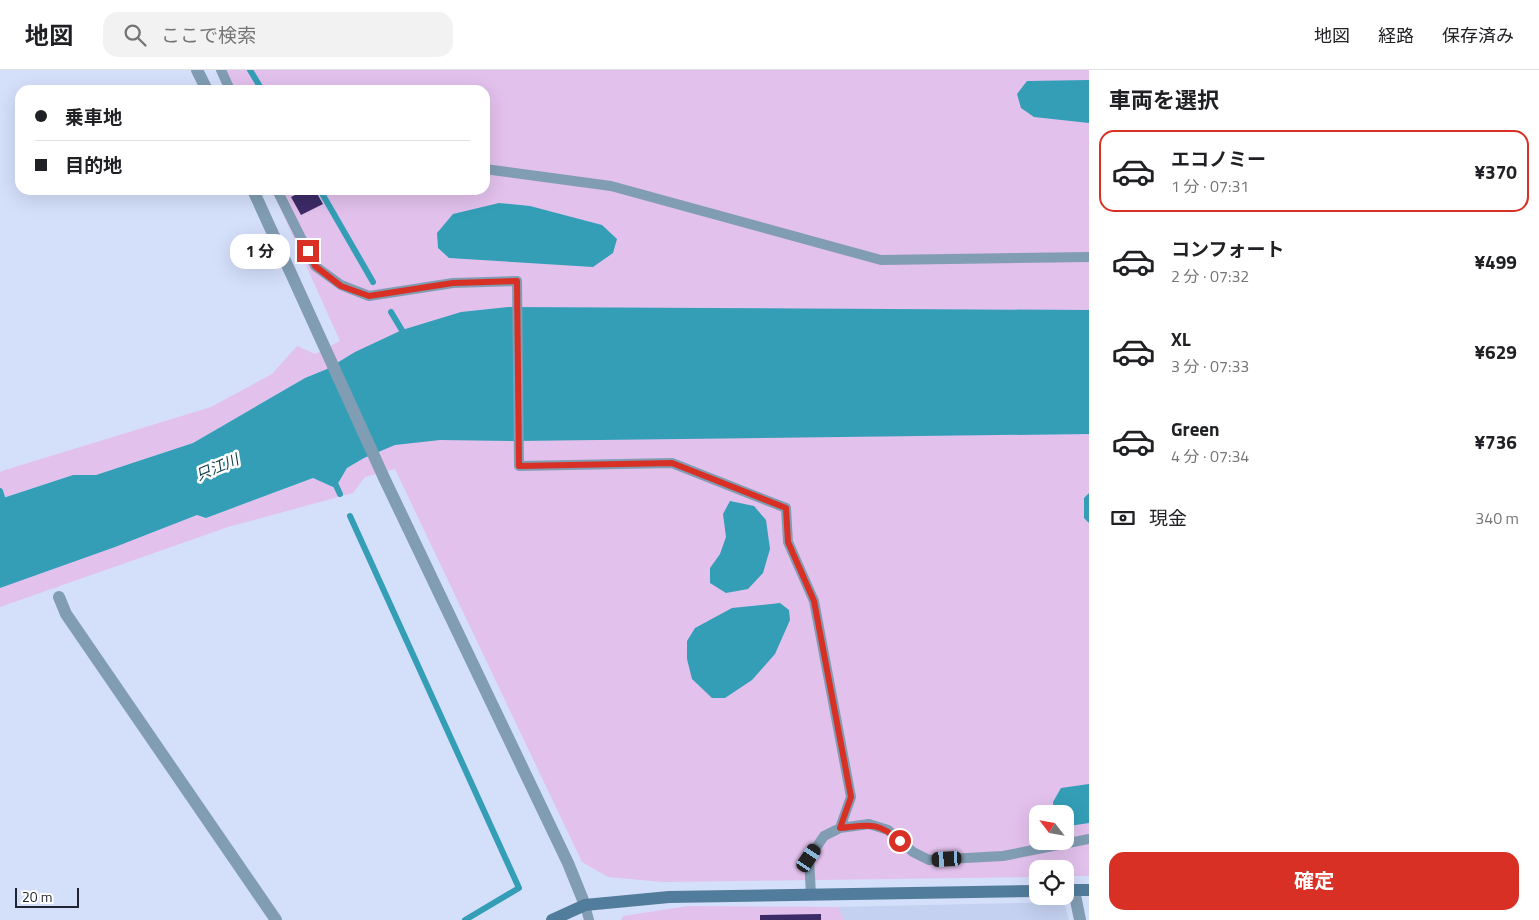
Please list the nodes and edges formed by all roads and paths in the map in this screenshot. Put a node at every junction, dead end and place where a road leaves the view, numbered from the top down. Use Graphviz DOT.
graph roads {
  1 [pos="197,70"];
  2 [pos="220,70"];
  3 [pos="204,85"];
  4 [pos="228,85"];
  5 [pos="490,170"];
  6 [pos="255,195"];
  7 [pos="283,195"];
  8 [pos="1089,257"];
  9 [pos="59,597"];
  10 [pos="840,828"];
  11 [pos="1089,838"];
  12 [pos="1074,890"];
  13 [pos="1089,890"];
  14 [pos="1029,891"];
  15 [pos="811,895"];
  16 [pos="1074,902"];
  17 [pos="585,905"];
  18 [pos="276,920"];
  19 [pos="552,920"];
  20 [pos="589,920"];
  21 [pos="1080,920"];
  1 -- 3 [label="street"];
  2 -- 4 [label="lane"];
  5 -- 8 [label="lane"];
  6 -- 17 [label="street"];
  7 -- 10 [label="lane"];
  9 -- 18 [label="street"];
  10 -- 11 [label="lane"];
  10 -- 15 [label="lane"];
  12 -- 13 [label="street"];
  14 -- 15 [label="street"];
  15 -- 17 [label="street"];
  16 -- 21 [label="street"];
  17 -- 19 [label="street"];
  17 -- 20 [label="lane"];
}
